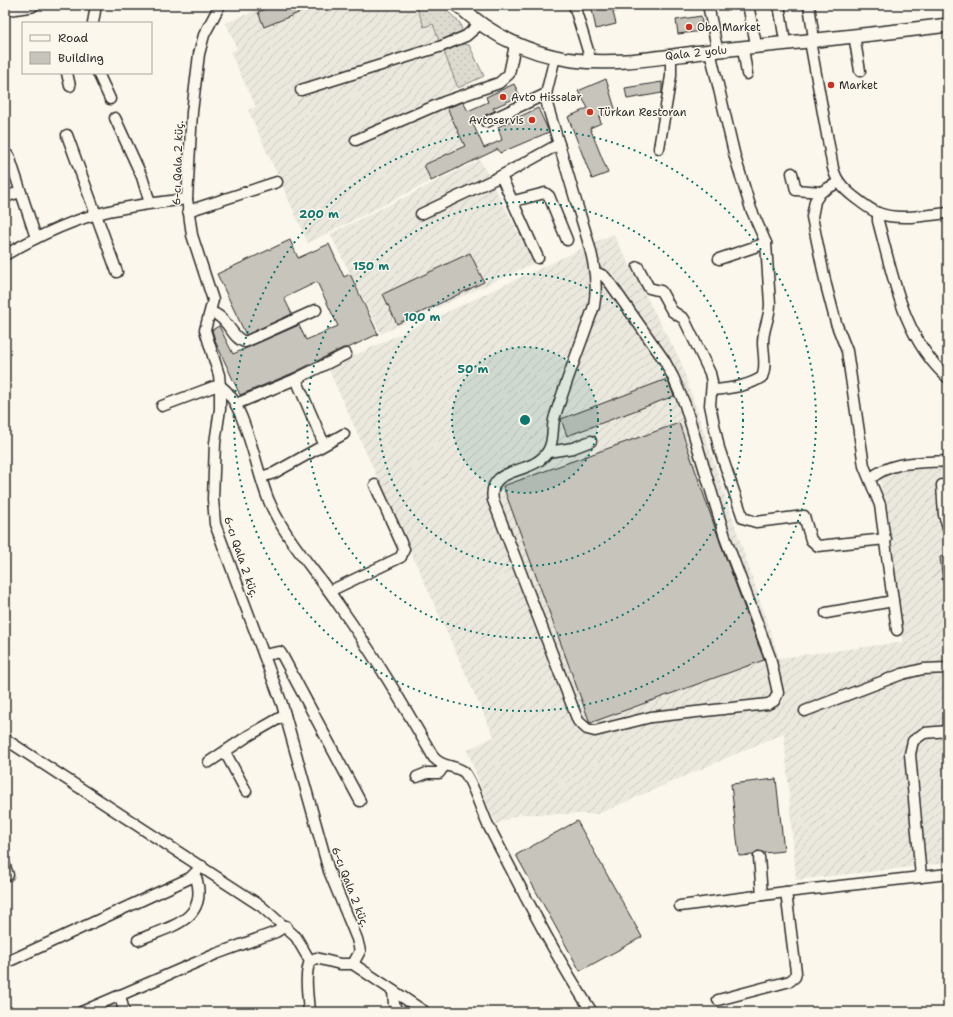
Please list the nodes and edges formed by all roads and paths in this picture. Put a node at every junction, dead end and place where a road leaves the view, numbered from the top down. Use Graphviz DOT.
graph roads {
  1 [pos="32,5"];
  2 [pos="96,5"];
  3 [pos="220,5"];
  4 [pos="458,5"];
  5 [pos="469,5"];
  6 [pos="574,5"];
  7 [pos="708,5"];
  8 [pos="748,5"];
  9 [pos="779,5"];
  10 [pos="809,5"];
  11 [pos="5,9"];
  12 [pos="948,17"];
  13 [pos="93,22"];
  14 [pos="480,24"];
  15 [pos="948,25"];
  16 [pos="784,35"];
  17 [pos="854,35"];
  18 [pos="812,36"];
  19 [pos="755,39"];
  20 [pos="515,45"];
  21 [pos="713,47"];
  22 [pos="743,48"];
  23 [pos="589,54"];
  24 [pos="670,56"];
  25 [pos="556,57"];
  26 [pos="860,71"];
  27 [pos="67,74"];
  28 [pos="98,74"];
  29 [pos="746,74"];
  30 [pos="70,86"];
  31 [pos="301,90"];
  32 [pos="546,94"];
  33 [pos="110,100"];
  34 [pos="115,118"];
  35 [pos="486,122"];
  36 [pos="67,136"];
  37 [pos="356,140"];
  38 [pos="559,144"];
  39 [pos="659,148"];
  40 [pos="9,156"];
  41 [pos="792,173"];
  42 [pos="502,176"];
  43 [pos="277,182"];
  44 [pos="839,182"];
  45 [pos="20,192"];
  46 [pos="822,192"];
  47 [pos="5,197"];
  48 [pos="187,199"];
  49 [pos="514,201"];
  50 [pos="150,203"];
  51 [pos="188,211"];
  52 [pos="878,213"];
  53 [pos="948,213"];
  54 [pos="421,214"];
  55 [pos="96,215"];
  56 [pos="36,238"];
  57 [pos="567,240"];
  58 [pos="766,244"];
  59 [pos="5,255"];
  60 [pos="538,258"];
  61 [pos="719,259"];
  62 [pos="638,267"];
  63 [pos="118,272"];
  64 [pos="595,272"];
  65 [pos="316,310"];
  66 [pos="211,312"];
  67 [pos="346,354"];
  68 [pos="948,378"];
  69 [pos="296,379"];
  70 [pos="220,386"];
  71 [pos="712,390"];
  72 [pos="236,404"];
  73 [pos="162,406"];
  74 [pos="344,434"];
  75 [pos="591,441"];
  76 [pos="324,444"];
  77 [pos="548,452"];
  78 [pos="948,461"];
  79 [pos="261,477"];
  80 [pos="870,479"];
  81 [pos="375,485"];
  82 [pos="942,485"];
  83 [pos="948,527"];
  84 [pos="886,539"];
  85 [pos="330,591"];
  86 [pos="893,601"];
  87 [pos="826,613"];
  88 [pos="898,630"];
  89 [pos="264,655"];
  90 [pos="948,668"];
  91 [pos="805,711"];
  92 [pos="285,716"];
  93 [pos="948,731"];
  94 [pos="5,739"];
  95 [pos="225,752"];
  96 [pos="209,762"];
  97 [pos="444,766"];
  98 [pos="417,777"];
  99 [pos="246,791"];
  100 [pos="360,801"];
  101 [pos="759,857"];
  102 [pos="202,866"];
  103 [pos="195,874"];
  104 [pos="948,874"];
  105 [pos="921,877"];
  106 [pos="786,892"];
  107 [pos="762,895"];
  108 [pos="680,906"];
  109 [pos="286,926"];
  110 [pos="138,940"];
  111 [pos="310,961"];
  112 [pos="5,963"];
  113 [pos="353,964"];
  114 [pos="393,991"];
  115 [pos="120,994"];
  116 [pos="718,1000"];
  117 [pos="81,1012"];
  118 [pos="124,1012"];
  119 [pos="309,1012"];
  120 [pos="397,1012"];
  121 [pos="426,1012"];
  122 [pos="592,1012"];
  1 -- 11 [label="main road"];
  2 -- 13 [label="street"];
  3 -- 48 [label="street, 6-cı Qala 2 küç."];
  4 -- 14 [label="main road, Qala 2 yolu"];
  5 -- 23 [label="main road, Qala 2 yolu"];
  6 -- 23 [label="street"];
  7 -- 21 [label="street"];
  8 -- 19 [label="street"];
  9 -- 16 [label="street"];
  10 -- 18 [label="street"];
  12 -- 18 [label="main road, Qala 2 yolu"];
  14 -- 20 [label="main road, Qala 2 yolu"];
  14 -- 31 [label="street"];
  15 -- 17 [label="main road, Qala 2 yolu"];
  16 -- 18 [label="main road, Qala 2 yolu"];
  16 -- 19 [label="main road, Qala 2 yolu"];
  17 -- 18 [label="main road, Qala 2 yolu"];
  17 -- 26 [label="street"];
  18 -- 22 [label="main road, Qala 2 yolu"];
  18 -- 44 [label="street"];
  19 -- 21 [label="main road, Qala 2 yolu"];
  20 -- 25 [label="main road, Qala 2 yolu"];
  20 -- 37 [label="street"];
  21 -- 22 [label="main road, Qala 2 yolu"];
  21 -- 23 [label="main road, Qala 2 yolu"];
  21 -- 24 [label="main road, Qala 2 yolu"];
  21 -- 58 [label="street"];
  22 -- 29 [label="street"];
  24 -- 25 [label="main road, Qala 2 yolu"];
  24 -- 39 [label="street"];
  25 -- 32 [label="street"];
  27 -- 30 [label="street"];
  28 -- 33 [label="street"];
  32 -- 35 [label="street"];
  32 -- 38 [label="street"];
  34 -- 50 [label="street"];
  36 -- 55 [label="street"];
  38 -- 42 [label="street"];
  38 -- 64 [label="street"];
  40 -- 45 [label="street"];
  41 -- 46 [label="street"];
  42 -- 49 [label="street"];
  42 -- 54 [label="street"];
  43 -- 51 [label="street"];
  44 -- 46 [label="street"];
  44 -- 52 [label="street"];
  45 -- 47 [label="street"];
  45 -- 56 [label="street"];
  46 -- 80 [label="street"];
  48 -- 50 [label="street"];
  48 -- 51 [label="street, 6-cı Qala 2 küç."];
  49 -- 57 [label="street"];
  49 -- 60 [label="street"];
  50 -- 55 [label="street"];
  51 -- 66 [label="street, 6-cı Qala 2 küç."];
  52 -- 53 [label="street"];
  52 -- 68 [label="street"];
  55 -- 56 [label="street"];
  55 -- 63 [label="street"];
  56 -- 59 [label="street"];
  58 -- 61 [label="street"];
  58 -- 71 [label="street"];
  62 -- 71 [label="street"];
  64 -- 77 [label="street"];
  64 -- 77 [label="street"];
  65 -- 66 [label="street"];
  66 -- 70 [label="street, 6-cı Qala 2 küç."];
  67 -- 69 [label="street"];
  69 -- 72 [label="street"];
  69 -- 76 [label="street"];
  70 -- 72 [label="street"];
  70 -- 73 [label="street"];
  70 -- 89 [label="street, 6-cı Qala 2 küç."];
  71 -- 84 [label="street"];
  72 -- 79 [label="street"];
  74 -- 76 [label="street"];
  75 -- 77 [label="street"];
  76 -- 79 [label="street"];
  78 -- 80 [label="street"];
  79 -- 85 [label="street"];
  80 -- 84 [label="street"];
  81 -- 85 [label="street"];
  82 -- 83 [label="street"];
  84 -- 86 [label="street"];
  85 -- 97 [label="street"];
  86 -- 87 [label="street"];
  86 -- 88 [label="street"];
  89 -- 92 [label="street, 6-cı Qala 2 küç."];
  89 -- 100 [label="street"];
  90 -- 91 [label="street"];
  92 -- 95 [label="street"];
  92 -- 113 [label="street, 6-cı Qala 2 küç."];
  93 -- 105 [label="street"];
  94 -- 102 [label="street"];
  95 -- 96 [label="street"];
  95 -- 99 [label="street"];
  97 -- 98 [label="street"];
  97 -- 122 [label="street"];
  101 -- 107 [label="street"];
  102 -- 103 [label="street"];
  102 -- 109 [label="street"];
  103 -- 110 [label="street"];
  103 -- 112 [label="street"];
  104 -- 105 [label="street"];
  105 -- 106 [label="street"];
  106 -- 107 [label="street"];
  106 -- 116 [label="street"];
  107 -- 108 [label="street"];
  109 -- 111 [label="street"];
  109 -- 115 [label="street"];
  111 -- 113 [label="street"];
  111 -- 119 [label="street"];
  113 -- 114 [label="street"];
  114 -- 120 [label="street"];
  114 -- 121 [label="street"];
  115 -- 117 [label="street"];
  115 -- 118 [label="street"];
}
